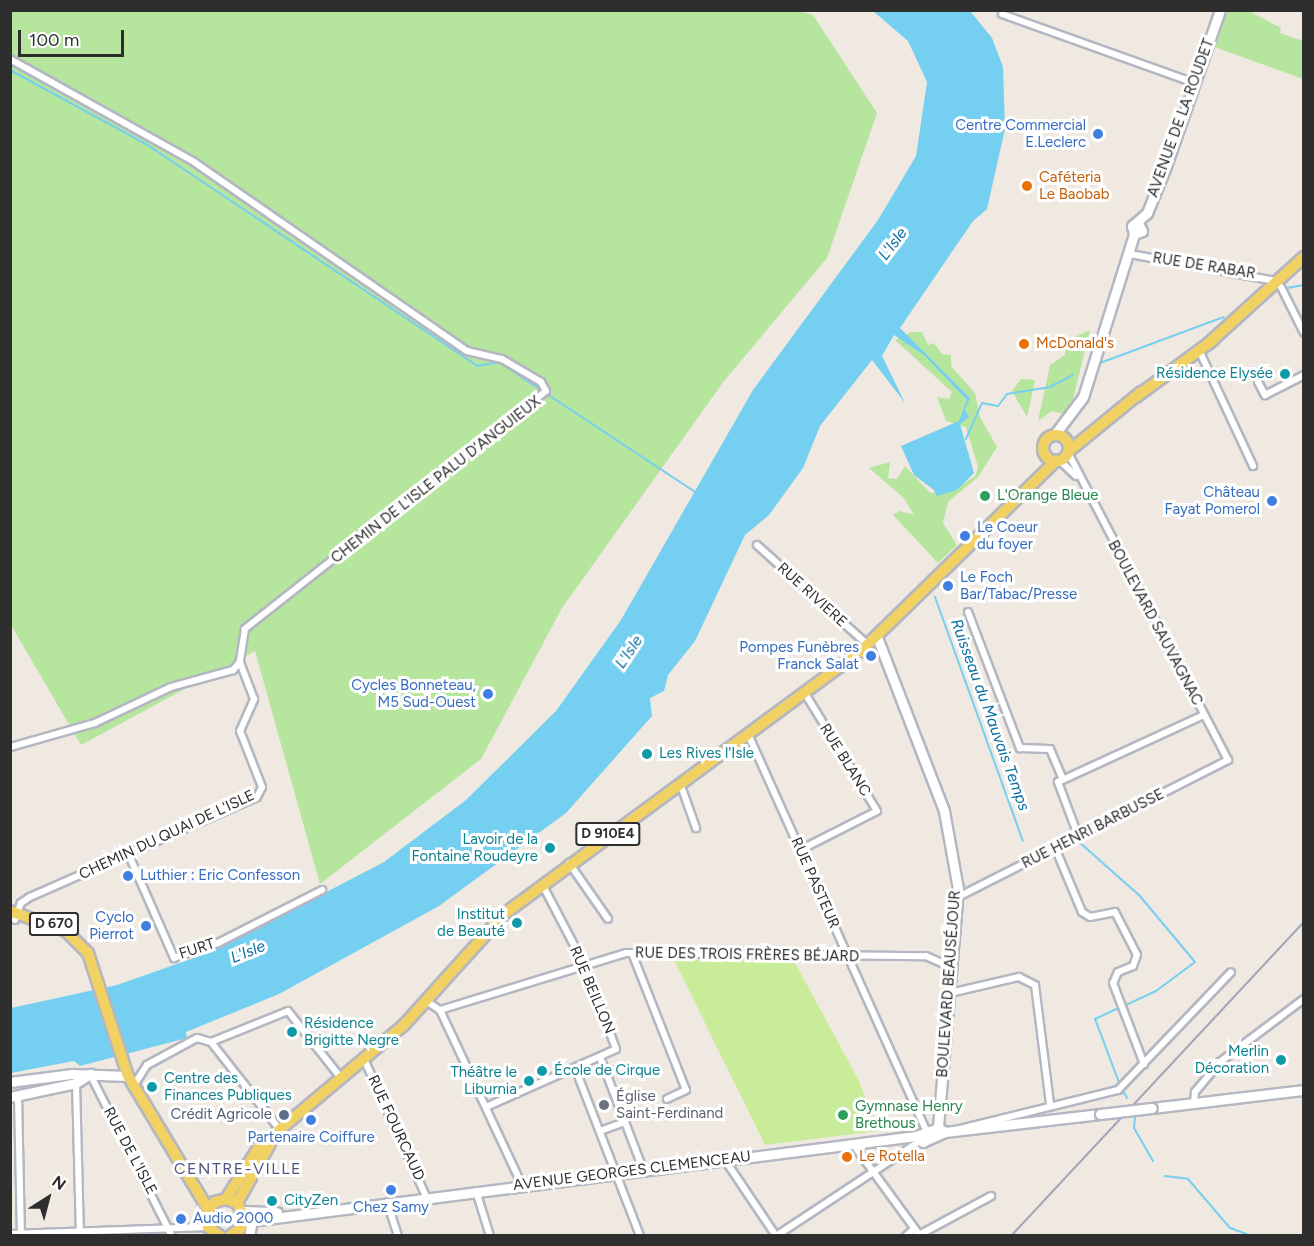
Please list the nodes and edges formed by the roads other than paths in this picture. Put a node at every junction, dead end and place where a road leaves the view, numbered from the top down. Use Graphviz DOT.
graph roads {
  1 [pos="1220,10"];
  2 [pos="1002,14"];
  3 [pos="10,59"];
  4 [pos="1195,83"];
  5 [pos="1130,254"];
  6 [pos="1300,261"];
  7 [pos="1279,284"];
  8 [pos="1304,333"];
  9 [pos="1200,350"];
  10 [pos="1304,375"];
  11 [pos="1258,382"];
  12 [pos="1063,448"];
  13 [pos="1045,455"];
  14 [pos="1253,466"];
  15 [pos="1084,486"];
  16 [pos="1014,505"];
  17 [pos="757,545"];
  18 [pos="968,612"];
  19 [pos="877,637"];
  20 [pos="868,645"];
  21 [pos="240,662"];
  22 [pos="806,695"];
  23 [pos="1204,715"];
  24 [pos="748,734"];
  25 [pos="10,747"];
  26 [pos="1228,759"];
  27 [pos="1063,779"];
  28 [pos="680,783"];
  29 [pos="696,828"];
  30 [pos="1079,838"];
  31 [pos="1056,849"];
  32 [pos="801,850"];
  33 [pos="128,853"];
  34 [pos="569,863"];
  35 [pos="541,883"];
  36 [pos="322,890"];
  37 [pos="958,897"];
  38 [pos="13,915"];
  39 [pos="608,919"];
  40 [pos="632,953"];
  41 [pos="849,957"];
  42 [pos="586,968"];
  43 [pos="953,968"];
  44 [pos="1231,972"];
  45 [pos="950,993"];
  46 [pos="1304,999"];
  47 [pos="426,1000"];
  48 [pos="440,1010"];
  49 [pos="211,1042"];
  50 [pos="600,1057"];
  51 [pos="364,1059"];
  52 [pos="122,1062"];
  53 [pos="1144,1064"];
  54 [pos="575,1068"];
  55 [pos="114,1073"];
  56 [pos="90,1074"];
  57 [pos="342,1079"];
  58 [pos="131,1081"];
  59 [pos="10,1082"];
  60 [pos="76,1083"];
  61 [pos="1304,1090"];
  62 [pos="14,1096"];
  63 [pos="667,1100"];
  64 [pos="1194,1103"];
  65 [pos="1050,1104"];
  66 [pos="486,1107"];
  67 [pos="625,1122"];
  68 [pos="926,1130"];
  69 [pos="942,1130"];
  70 [pos="956,1130"];
  71 [pos="600,1131"];
  72 [pos="278,1135"];
  73 [pos="918,1139"];
  74 [pos="853,1144"];
  75 [pos="178,1158"];
  76 [pos="726,1160"];
  77 [pos="643,1169"];
  78 [pos="616,1173"];
  79 [pos="871,1174"];
  80 [pos="522,1185"];
  81 [pos="476,1191"];
  82 [pos="426,1196"];
  83 [pos="991,1196"];
  84 [pos="386,1201"];
  85 [pos="208,1209"];
  86 [pos="236,1218"];
  87 [pos="914,1229"];
  88 [pos="171,1232"];
  89 [pos="117,1233"];
  90 [pos="216,1233"];
  91 [pos="10,1234"];
  92 [pos="80,1234"];
  93 [pos="21,1235"];
  94 [pos="919,1235"];
  95 [pos="249,1236"];
  96 [pos="398,1236"];
  97 [pos="490,1236"];
  98 [pos="640,1236"];
  99 [pos="776,1236"];
  100 [pos="906,1236"];
  1 -- 4 [label="main road, AVENUE DE LA ROUDET"];
  2 -- 4 [label="street"];
  3 -- 21 [label="street, CHEMIN DE L'ISLE PALU D’ANGUIEUX"];
  4 -- 5 [label="main road, AVENUE DE LA ROUDET"];
  5 -- 7 [label="street, RUE DE RABAR"];
  5 -- 12 [label="main road"];
  6 -- 7 [label="main road, D 910E4"];
  7 -- 8 [label="street"];
  7 -- 9 [label="main road, D 910E4"];
  9 -- 12 [label="main road, D 910E4"];
  9 -- 14 [label="street"];
  10 -- 11 [label="street"];
  12 -- 13 [label="main road"];
  12 -- 13 [label="main road"];
  12 -- 15 [label="street, BOULEVARD SAUVAGNAC"];
  12 -- 15 [label="street, BOULEVARD SAUVAGNAC"];
  12 -- 16 [label="main road, D 910E4"];
  13 -- 16 [label="main road, D 910E4"];
  15 -- 23 [label="street, BOULEVARD SAUVAGNAC"];
  16 -- 19 [label="main road, D 910E4"];
  17 -- 20 [label="street, RUE RIVIERE"];
  18 -- 27 [label="street"];
  19 -- 20 [label="main road, D 910E4"];
  19 -- 37 [label="main road, BOULEVARD BEAUSÉJOUR"];
  20 -- 22 [label="main road, D 910E4"];
  21 -- 25 [label="street"];
  21 -- 33 [label="street, CHEMIN DU QUAI DE L'ISLE"];
  22 -- 24 [label="main road, D 910E4"];
  22 -- 32 [label="street, RUE BLANC"];
  23 -- 26 [label="street, BOULEVARD SAUVAGNAC"];
  23 -- 27 [label="street"];
  24 -- 28 [label="main road, D 910E4"];
  24 -- 32 [label="street, RUE PASTEUR"];
  26 -- 30 [label="street, RUE HENRI BARBUSSE"];
  27 -- 30 [label="street"];
  28 -- 29 [label="street"];
  28 -- 34 [label="main road, D 910E4"];
  30 -- 31 [label="street, RUE HENRI BARBUSSE"];
  31 -- 37 [label="street, RUE HENRI BARBUSSE"];
  31 -- 53 [label="street"];
  32 -- 41 [label="street, RUE PASTEUR"];
  33 -- 36 [label="street, FURT"];
  33 -- 38 [label="street, CHEMIN DU QUAI DE L'ISLE"];
  34 -- 35 [label="main road, D 910E4"];
  34 -- 39 [label="street"];
  35 -- 42 [label="street, RUE BEILLON"];
  35 -- 47 [label="main road, D 910E4"];
  37 -- 43 [label="main road, BOULEVARD BEAUSÉJOUR"];
  38 -- 52 [label="main road, D 670"];
  40 -- 41 [label="street, RUE DES TROIS FRÈRES BÉJARD"];
  40 -- 42 [label="street, RUE DES TROIS FRÈRES BÉJARD"];
  40 -- 63 [label="street"];
  41 -- 43 [label="street, RUE DES TROIS FRÈRES BÉJARD"];
  41 -- 68 [label="street, RUE PASTEUR"];
  42 -- 48 [label="street, RUE DES TROIS FRÈRES BÉJARD"];
  42 -- 50 [label="street, RUE BEILLON"];
  43 -- 45 [label="main road, BOULEVARD BEAUSÉJOUR"];
  44 -- 53 [label="street, AVENUE GEORGES CLEMENCEAU"];
  45 -- 65 [label="street"];
  45 -- 69 [label="main road, BOULEVARD BEAUSÉJOUR"];
  46 -- 64 [label="street"];
  47 -- 48 [label="street"];
  47 -- 51 [label="main road, D 910E4"];
  48 -- 66 [label="street"];
  49 -- 57 [label="street"];
  49 -- 58 [label="street"];
  49 -- 72 [label="street"];
  50 -- 54 [label="street"];
  50 -- 67 [label="street"];
  51 -- 57 [label="main road, D 910E4"];
  51 -- 82 [label="street, RUE FOURCAUD"];
  52 -- 55 [label="main road"];
  52 -- 58 [label="main road, D 670"];
  53 -- 65 [label="street, AVENUE GEORGES CLEMENCEAU"];
  54 -- 66 [label="street"];
  54 -- 71 [label="street"];
  55 -- 56 [label="main road"];
  55 -- 58 [label="main road"];
  56 -- 59 [label="main road"];
  56 -- 60 [label="main road"];
  56 -- 88 [label="street, RUE DE L'ISLE"];
  57 -- 72 [label="main road, D 910E4"];
  58 -- 75 [label="main road, D 670"];
  60 -- 62 [label="main road"];
  60 -- 92 [label="street"];
  61 -- 64 [label="main road, AVENUE GEORGES CLEMENCEAU"];
  62 -- 93 [label="street"];
  64 -- 70 [label="main road, AVENUE GEORGES CLEMENCEAU, bridge"];
  65 -- 70 [label="street, AVENUE GEORGES CLEMENCEAU"];
  66 -- 80 [label="street"];
  67 -- 71 [label="street"];
  67 -- 77 [label="street"];
  68 -- 69 [label="main road, AVENUE GEORGES CLEMENCEAU"];
  68 -- 73 [label="main road, AVENUE GEORGES CLEMENCEAU"];
  69 -- 70 [label="main road, AVENUE GEORGES CLEMENCEAU"];
  69 -- 73 [label="main road, AVENUE GEORGES CLEMENCEAU"];
  71 -- 78 [label="street"];
  72 -- 86 [label="main road, D 910E4"];
  73 -- 74 [label="main road, AVENUE GEORGES CLEMENCEAU"];
  73 -- 79 [label="street"];
  74 -- 76 [label="main road, AVENUE GEORGES CLEMENCEAU"];
  74 -- 79 [label="street"];
  75 -- 85 [label="main road, D 670"];
  75 -- 86 [label="main road, D 670"];
  76 -- 77 [label="main road, AVENUE GEORGES CLEMENCEAU"];
  76 -- 99 [label="street"];
  77 -- 78 [label="main road, AVENUE GEORGES CLEMENCEAU"];
  78 -- 80 [label="main road, AVENUE GEORGES CLEMENCEAU"];
  78 -- 98 [label="street"];
  79 -- 87 [label="street"];
  79 -- 99 [label="street"];
  80 -- 81 [label="main road, AVENUE GEORGES CLEMENCEAU"];
  81 -- 82 [label="main road, AVENUE GEORGES CLEMENCEAU"];
  81 -- 97 [label="street"];
  82 -- 84 [label="main road, AVENUE GEORGES CLEMENCEAU"];
  83 -- 94 [label="street"];
  84 -- 86 [label="main road, AVENUE GEORGES CLEMENCEAU"];
  84 -- 96 [label="street"];
  85 -- 86 [label="main road"];
  85 -- 90 [label="main road"];
  86 -- 95 [label="main road"];
  87 -- 94 [label="street"];
  87 -- 100 [label="street"];
  88 -- 89 [label="street"];
  88 -- 90 [label="street"];
  89 -- 92 [label="street"];
  91 -- 93 [label="street"];
  92 -- 93 [label="street"];
}
